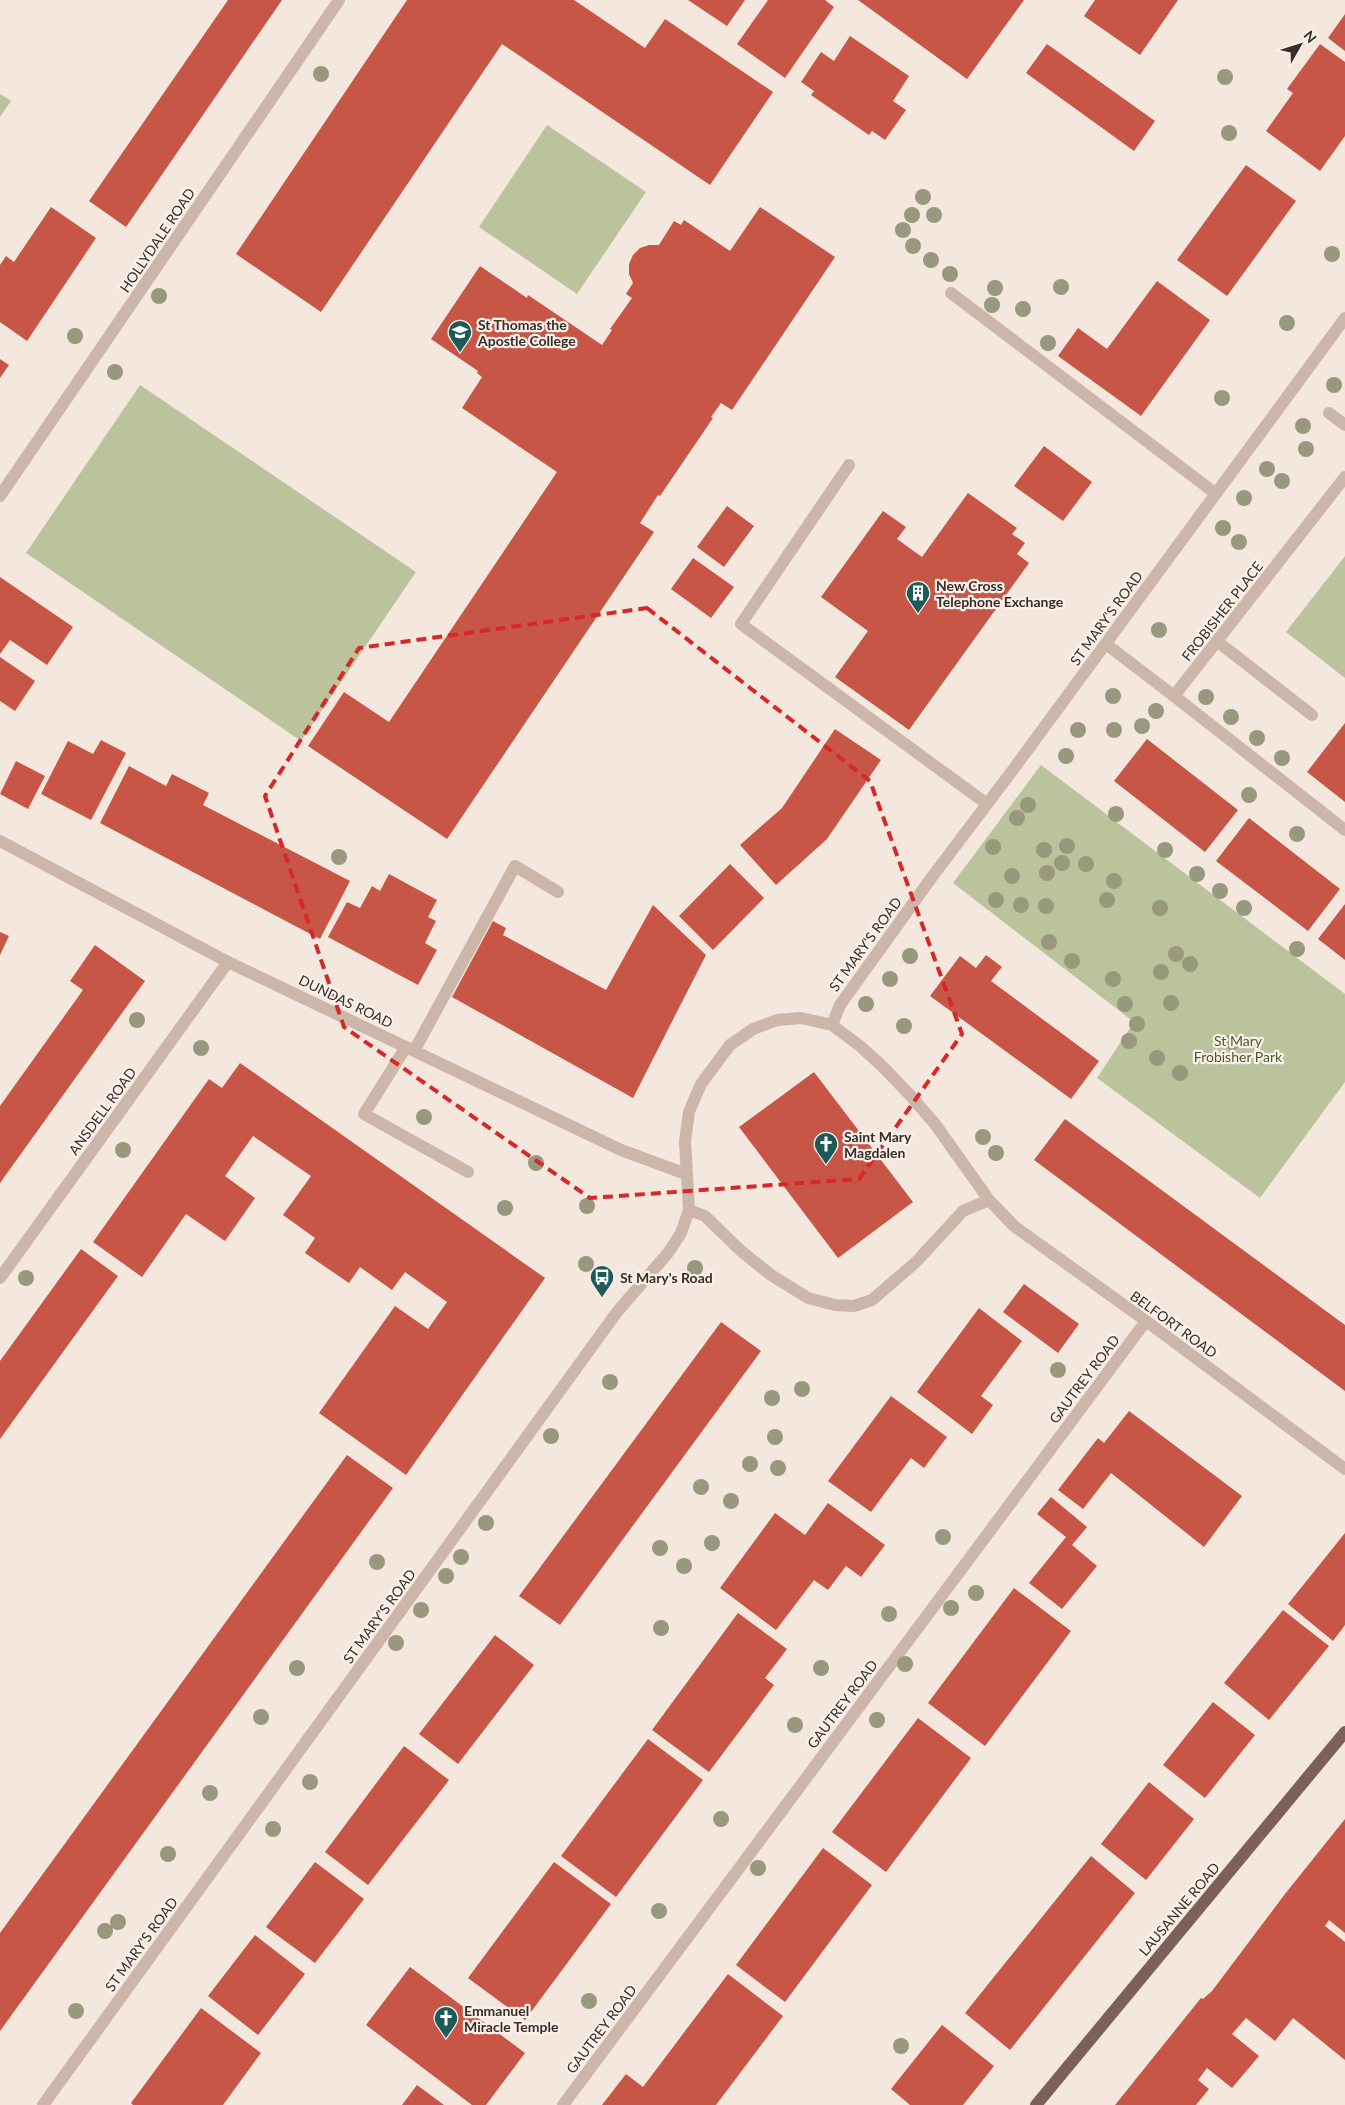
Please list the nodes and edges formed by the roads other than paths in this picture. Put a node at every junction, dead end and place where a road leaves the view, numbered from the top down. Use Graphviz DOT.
graph roads {
  1 [pos="339,0"];
  2 [pos="951,293"];
  3 [pos="1345,318"];
  4 [pos="1329,413"];
  5 [pos="1345,426"];
  6 [pos="849,465"];
  7 [pos="1345,477"];
  8 [pos="1215,493"];
  9 [pos="0,496"];
  10 [pos="1218,642"];
  11 [pos="1106,644"];
  12 [pos="1174,696"];
  13 [pos="1312,714"];
  14 [pos="987,804"];
  15 [pos="1345,830"];
  16 [pos="0,841"];
  17 [pos="558,892"];
  18 [pos="228,962"];
  19 [pos="832,1025"];
  20 [pos="410,1049"];
  21 [pos="468,1172"];
  22 [pos="686,1174"];
  23 [pos="989,1200"];
  24 [pos="689,1210"];
  25 [pos="0,1278"];
  26 [pos="1146,1321"];
  27 [pos="1345,1469"];
  28 [pos="1343,1738"];
  29 [pos="43,2105"];
  30 [pos="563,2105"];
  31 [pos="1036,2105"];
  1 -- 9 [label="street, HOLLYDALE ROAD"];
  2 -- 8 [label="street"];
  3 -- 8 [label="street, ST MARY'S ROAD"];
  4 -- 5 [label="street"];
  6 -- 14 [label="street"];
  7 -- 10 [label="street, FROBISHER PLACE"];
  8 -- 11 [label="street, ST MARY'S ROAD"];
  10 -- 12 [label="street, FROBISHER PLACE"];
  10 -- 13 [label="street"];
  11 -- 12 [label="street"];
  11 -- 14 [label="street, ST MARY'S ROAD"];
  12 -- 15 [label="street"];
  14 -- 19 [label="street, ST MARY'S ROAD"];
  16 -- 18 [label="street, DUNDAS ROAD"];
  17 -- 20 [label="street"];
  18 -- 20 [label="street, DUNDAS ROAD"];
  18 -- 25 [label="street, ANSDELL ROAD"];
  19 -- 22 [label="street, ST MARY'S ROAD"];
  19 -- 23 [label="street, BELFORT ROAD"];
  20 -- 21 [label="street"];
  20 -- 22 [label="street, DUNDAS ROAD"];
  22 -- 24 [label="street, ST MARY'S ROAD"];
  23 -- 24 [label="street"];
  23 -- 26 [label="street, BELFORT ROAD"];
  24 -- 29 [label="street, ST MARY'S ROAD"];
  26 -- 27 [label="street, BELFORT ROAD"];
  26 -- 30 [label="street, GAUTREY ROAD"];
  28 -- 31 [label="main road, LAUSANNE ROAD"];
}
